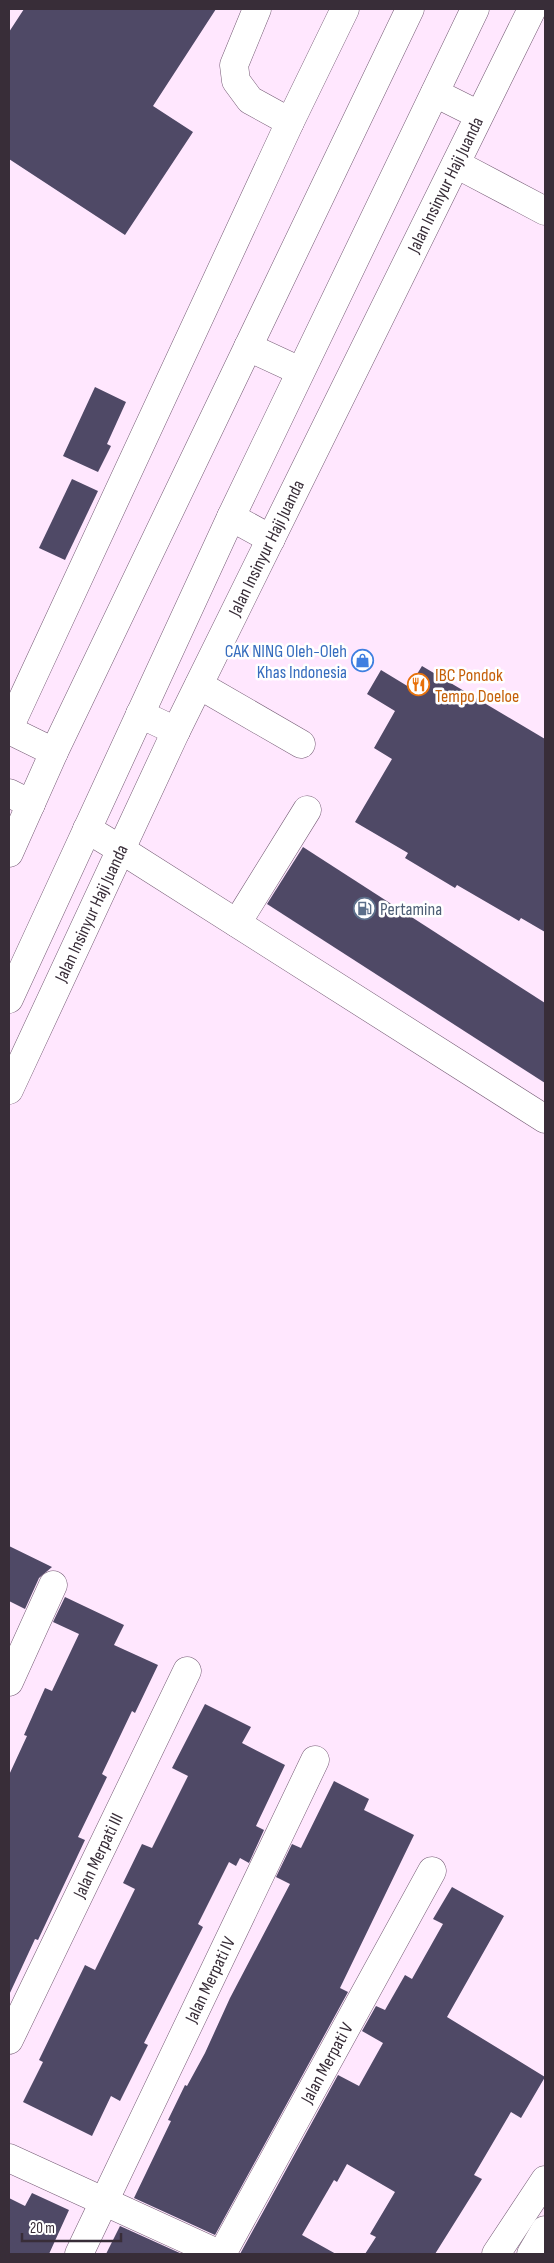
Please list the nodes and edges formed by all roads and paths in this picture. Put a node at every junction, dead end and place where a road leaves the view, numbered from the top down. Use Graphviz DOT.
graph roads {
  1 [pos="257,9"];
  2 [pos="345,9"];
  3 [pos="410,9"];
  4 [pos="475,9"];
  5 [pos="532,9"];
  6 [pos="435,93"];
  7 [pos="479,115"];
  8 [pos="290,122"];
  9 [pos="456,164"];
  10 [pos="545,211"];
  11 [pos="248,347"];
  12 [pos="300,370"];
  13 [pos="230,517"];
  14 [pos="271,539"];
  15 [pos="18,685"];
  16 [pos="199,685"];
  17 [pos="140,714"];
  18 [pos="9,729"];
  19 [pos="176,731"];
  20 [pos="301,744"];
  21 [pos="54,752"];
  22 [pos="20,798"];
  23 [pos="307,810"];
  24 [pos="87,829"];
  25 [pos="120,849"];
  26 [pos="9,853"];
  27 [pos="237,923"];
  28 [pos="9,999"];
  29 [pos="9,1090"];
  30 [pos="545,1119"];
  31 [pos="53,1585"];
  32 [pos="186,1671"];
  33 [pos="9,1682"];
  34 [pos="315,1760"];
  35 [pos="432,1871"];
  36 [pos="9,2040"];
  37 [pos="9,2158"];
  38 [pos="545,2180"];
  39 [pos="104,2200"];
  40 [pos="545,2230"];
  41 [pos="78,2254"];
  42 [pos="220,2254"];
  43 [pos="496,2254"];
  44 [pos="531,2254"];
  1 -- 8 [label="main road"];
  2 -- 8 [label="main road"];
  3 -- 11 [label="main road"];
  4 -- 6 [label="main road"];
  5 -- 7 [label="main road, Jalan Insinyur Haji Juanda"];
  6 -- 7 [label="main road"];
  6 -- 12 [label="main road"];
  7 -- 9 [label="main road, Jalan Insinyur Haji Juanda"];
  8 -- 15 [label="main road"];
  9 -- 10 [label="main road"];
  9 -- 14 [label="main road, Jalan Insinyur Haji Juanda"];
  11 -- 12 [label="main road"];
  11 -- 21 [label="main road"];
  12 -- 13 [label="main road"];
  13 -- 14 [label="main road"];
  13 -- 17 [label="main road"];
  14 -- 16 [label="main road, Jalan Insinyur Haji Juanda"];
  15 -- 18 [label="main road"];
  16 -- 19 [label="main road, Jalan Insinyur Haji Juanda"];
  16 -- 20 [label="main road"];
  17 -- 19 [label="main road"];
  17 -- 24 [label="main road"];
  18 -- 21 [label="main road"];
  19 -- 25 [label="main road, Jalan Insinyur Haji Juanda"];
  21 -- 22 [label="main road"];
  22 -- 26 [label="main road"];
  23 -- 27 [label="main road"];
  24 -- 25 [label="main road"];
  24 -- 28 [label="main road"];
  25 -- 27 [label="main road"];
  25 -- 29 [label="main road, Jalan Insinyur Haji Juanda"];
  27 -- 30 [label="main road"];
  31 -- 33 [label="main road"];
  32 -- 36 [label="main road, Jalan Merpati III"];
  34 -- 39 [label="main road, Jalan Merpati IV"];
  35 -- 42 [label="main road, Jalan Merpati V"];
  37 -- 39 [label="main road"];
  38 -- 43 [label="main road"];
  39 -- 41 [label="main road, Jalan Merpati IV"];
  39 -- 42 [label="main road"];
  40 -- 44 [label="main road"];
}
